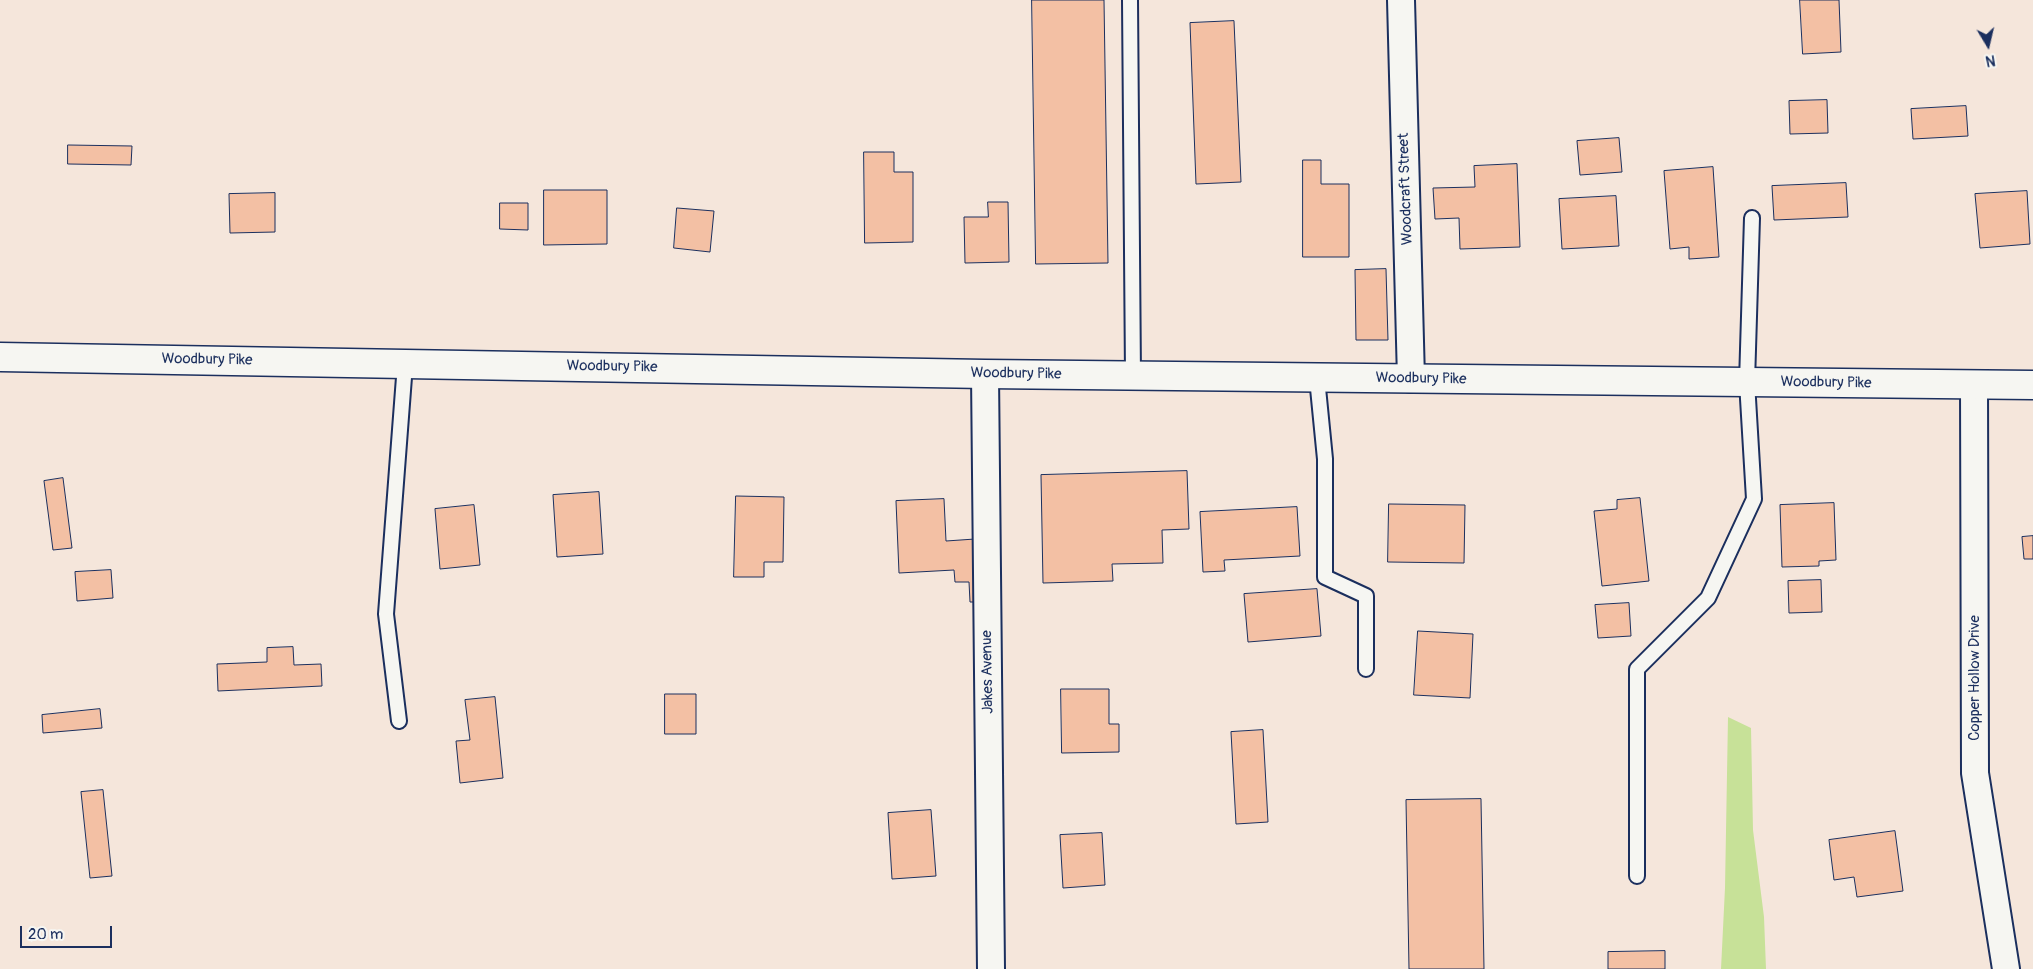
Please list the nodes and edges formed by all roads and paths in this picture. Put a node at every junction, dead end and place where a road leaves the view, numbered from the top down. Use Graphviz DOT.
graph roads {
  1 [pos="1130,0"];
  2 [pos="1401,0"];
  3 [pos="1752,218"];
  4 [pos="0,356"];
  5 [pos="405,364"];
  6 [pos="985,374"];
  7 [pos="1134,376"];
  8 [pos="1317,378"];
  9 [pos="1412,379"];
  10 [pos="1747,382"];
  11 [pos="1974,385"];
  12 [pos="2033,385"];
  13 [pos="1366,669"];
  14 [pos="400,721"];
  15 [pos="1637,876"];
  16 [pos="991,969"];
  17 [pos="2006,969"];
  1 -- 7 [label="lane"];
  2 -- 9 [label="street, Woodcraft Street"];
  3 -- 10 [label="lane"];
  4 -- 5 [label="street, Woodbury Pike"];
  5 -- 6 [label="street, Woodbury Pike"];
  5 -- 14 [label="lane"];
  6 -- 7 [label="street, Woodbury Pike"];
  6 -- 16 [label="street, Jakes Avenue"];
  7 -- 8 [label="street, Woodbury Pike"];
  8 -- 9 [label="street, Woodbury Pike"];
  8 -- 13 [label="lane"];
  9 -- 10 [label="street, Woodbury Pike"];
  10 -- 11 [label="street, Woodbury Pike"];
  10 -- 15 [label="lane"];
  11 -- 12 [label="street, Woodbury Pike"];
  11 -- 17 [label="street, Copper Hollow Drive"];
}
